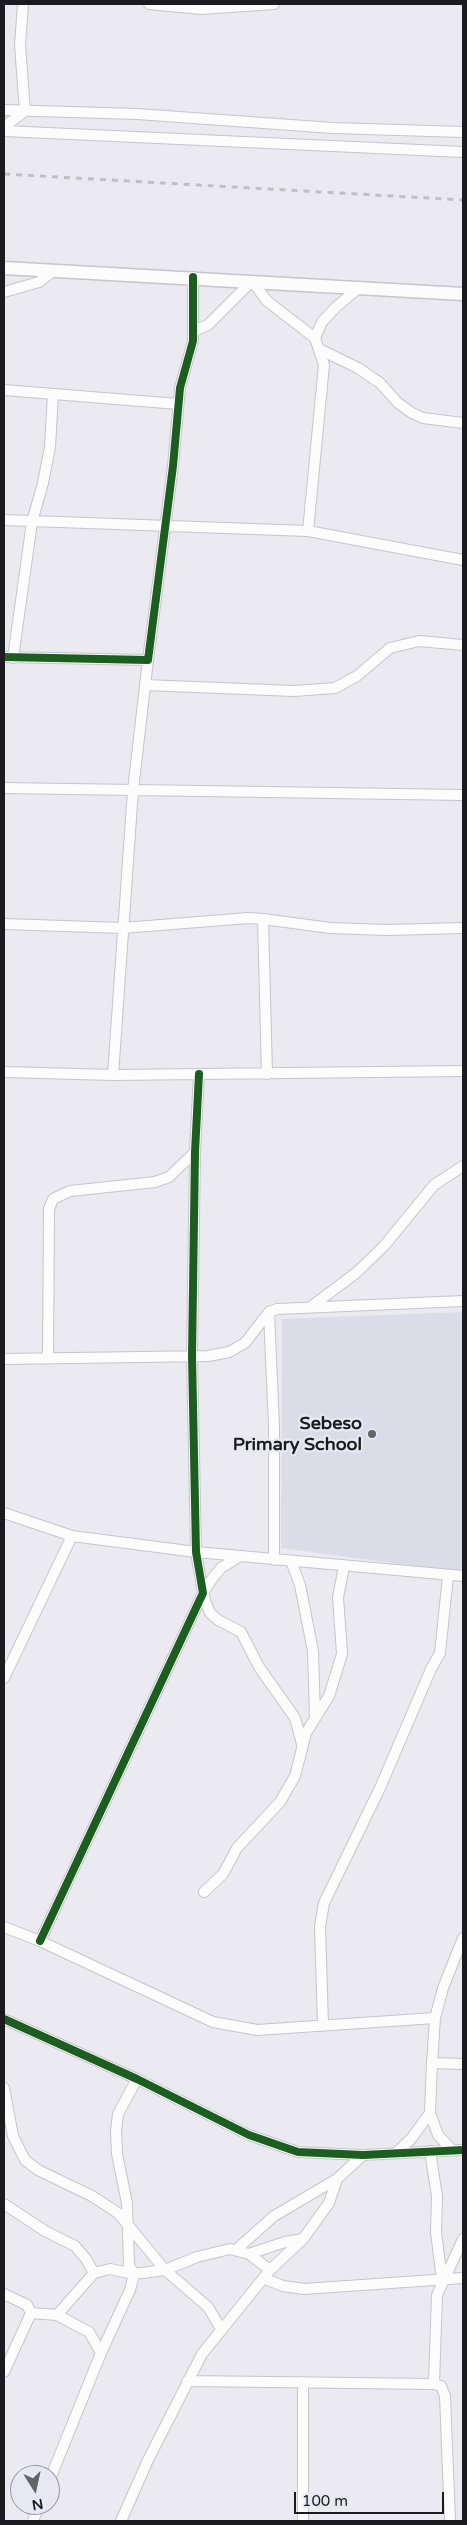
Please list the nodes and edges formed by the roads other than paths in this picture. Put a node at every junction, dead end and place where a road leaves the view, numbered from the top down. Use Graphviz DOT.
graph roads {
  1 [pos="23,4"];
  2 [pos="149,4"];
  3 [pos="260,4"];
  4 [pos="274,4"];
  5 [pos="4,110"];
  6 [pos="25,111"];
  7 [pos="4,127"];
  8 [pos="4,131"];
  9 [pos="463,132"];
  10 [pos="463,152"];
  11 [pos="4,268"];
  12 [pos="53,271"];
  13 [pos="193,277"];
  14 [pos="252,281"];
  15 [pos="360,287"];
  16 [pos="4,292"];
  17 [pos="463,294"];
  18 [pos="193,331"];
  19 [pos="315,338"];
  20 [pos="319,349"];
  21 [pos="4,390"];
  22 [pos="53,394"];
  23 [pos="178,404"];
  24 [pos="463,423"];
  25 [pos="4,520"];
  26 [pos="32,522"];
  27 [pos="165,527"];
  28 [pos="308,531"];
  29 [pos="463,560"];
  30 [pos="463,645"];
  31 [pos="9,658"];
  32 [pos="148,660"];
  33 [pos="145,685"];
  34 [pos="4,788"];
  35 [pos="133,790"];
  36 [pos="463,795"];
  37 [pos="263,919"];
  38 [pos="4,924"];
  39 [pos="124,928"];
  40 [pos="463,928"];
  41 [pos="463,1071"];
  42 [pos="4,1072"];
  43 [pos="199,1074"];
  44 [pos="267,1074"];
  45 [pos="114,1075"];
  46 [pos="195,1152"];
  47 [pos="463,1166"];
  48 [pos="463,1301"];
  49 [pos="312,1306"];
  50 [pos="269,1312"];
  51 [pos="192,1356"];
  52 [pos="48,1358"];
  53 [pos="4,1359"];
  54 [pos="4,1514"];
  55 [pos="72,1536"];
  56 [pos="196,1552"];
  57 [pos="240,1556"];
  58 [pos="274,1560"];
  59 [pos="291,1561"];
  60 [pos="344,1567"];
  61 [pos="448,1576"];
  62 [pos="463,1576"];
  63 [pos="203,1593"];
  64 [pos="4,1678"];
  65 [pos="315,1719"];
  66 [pos="302,1744"];
  67 [pos="204,1892"];
  68 [pos="4,1927"];
  69 [pos="463,1938"];
  70 [pos="40,1941"];
  71 [pos="435,2018"];
  72 [pos="4,2019"];
  73 [pos="323,2026"];
  74 [pos="432,2063"];
  75 [pos="463,2064"];
  76 [pos="137,2079"];
  77 [pos="4,2088"];
  78 [pos="430,2113"];
  79 [pos="452,2150"];
  80 [pos="463,2150"];
  81 [pos="430,2151"];
  82 [pos="397,2152"];
  83 [pos="363,2155"];
  84 [pos="337,2179"];
  85 [pos="4,2204"];
  86 [pos="129,2226"];
  87 [pos="303,2239"];
  88 [pos="463,2240"];
  89 [pos="237,2249"];
  90 [pos="248,2254"];
  91 [pos="165,2270"];
  92 [pos="270,2270"];
  93 [pos="94,2274"];
  94 [pos="134,2274"];
  95 [pos="463,2278"];
  96 [pos="265,2279"];
  97 [pos="442,2280"];
  98 [pos="4,2294"];
  99 [pos="31,2313"];
  100 [pos="57,2315"];
  101 [pos="221,2329"];
  102 [pos="101,2353"];
  103 [pos="4,2372"];
  104 [pos="187,2381"];
  105 [pos="303,2382"];
  106 [pos="434,2384"];
  107 [pos="56,2465"];
  108 [pos="121,2521"];
  109 [pos="303,2521"];
  110 [pos="450,2521"];
  1 -- 6 [label="street"];
  2 -- 3 [label="street"];
  3 -- 4 [label="street"];
  5 -- 6 [label="street"];
  6 -- 7 [label="street"];
  6 -- 9 [label="street"];
  8 -- 10 [label="street"];
  11 -- 12 [label="street"];
  12 -- 13 [label="street"];
  12 -- 16 [label="street"];
  13 -- 14 [label="street"];
  13 -- 18 [label="street"];
  14 -- 15 [label="street"];
  14 -- 18 [label="street"];
  14 -- 19 [label="street"];
  15 -- 17 [label="street"];
  15 -- 19 [label="street"];
  18 -- 23 [label="street"];
  19 -- 20 [label="street"];
  20 -- 24 [label="street"];
  20 -- 28 [label="street"];
  21 -- 22 [label="street"];
  22 -- 23 [label="street"];
  22 -- 26 [label="street"];
  23 -- 27 [label="street"];
  25 -- 26 [label="street"];
  26 -- 27 [label="street"];
  26 -- 31 [label="street"];
  27 -- 28 [label="street"];
  27 -- 32 [label="street"];
  28 -- 29 [label="street"];
  30 -- 33 [label="street"];
  31 -- 32 [label="street"];
  32 -- 33 [label="street"];
  33 -- 35 [label="street"];
  34 -- 35 [label="street"];
  35 -- 36 [label="street"];
  35 -- 39 [label="street"];
  37 -- 39 [label="street"];
  37 -- 40 [label="street"];
  37 -- 44 [label="street"];
  38 -- 39 [label="street"];
  39 -- 45 [label="street"];
  41 -- 44 [label="street"];
  42 -- 45 [label="street"];
  43 -- 44 [label="street"];
  43 -- 45 [label="street"];
  43 -- 46 [label="street"];
  46 -- 51 [label="street"];
  46 -- 52 [label="street"];
  47 -- 49 [label="street"];
  48 -- 49 [label="street"];
  49 -- 50 [label="street"];
  50 -- 51 [label="street"];
  50 -- 58 [label="street"];
  51 -- 52 [label="street"];
  51 -- 56 [label="street"];
  52 -- 53 [label="street"];
  54 -- 55 [label="street"];
  55 -- 56 [label="street"];
  55 -- 64 [label="street"];
  56 -- 57 [label="street"];
  56 -- 63 [label="street"];
  57 -- 58 [label="street"];
  57 -- 63 [label="street"];
  58 -- 59 [label="street"];
  59 -- 60 [label="street"];
  59 -- 65 [label="street"];
  60 -- 61 [label="street"];
  60 -- 65 [label="street"];
  61 -- 62 [label="street"];
  61 -- 73 [label="street"];
  63 -- 66 [label="street"];
  63 -- 70 [label="street"];
  65 -- 66 [label="street"];
  66 -- 67 [label="street"];
  68 -- 70 [label="street"];
  69 -- 71 [label="street"];
  70 -- 73 [label="street"];
  71 -- 73 [label="street"];
  71 -- 74 [label="street"];
  72 -- 76 [label="street"];
  74 -- 75 [label="street"];
  74 -- 78 [label="street"];
  76 -- 83 [label="street"];
  76 -- 86 [label="street"];
  77 -- 86 [label="street"];
  78 -- 79 [label="street"];
  78 -- 82 [label="street"];
  79 -- 80 [label="street"];
  79 -- 81 [label="street"];
  81 -- 82 [label="street"];
  81 -- 97 [label="street"];
  82 -- 83 [label="street"];
  83 -- 84 [label="street"];
  84 -- 87 [label="street"];
  84 -- 89 [label="street"];
  85 -- 93 [label="street"];
  86 -- 91 [label="street"];
  86 -- 94 [label="street"];
  87 -- 90 [label="street"];
  87 -- 92 [label="street"];
  88 -- 97 [label="street"];
  89 -- 90 [label="street"];
  89 -- 91 [label="street"];
  90 -- 92 [label="street"];
  91 -- 94 [label="street"];
  91 -- 101 [label="street"];
  92 -- 96 [label="street"];
  93 -- 94 [label="street"];
  93 -- 100 [label="street"];
  94 -- 102 [label="street"];
  95 -- 97 [label="street"];
  96 -- 97 [label="street"];
  96 -- 101 [label="street"];
  97 -- 106 [label="street"];
  98 -- 99 [label="street"];
  99 -- 100 [label="street"];
  99 -- 103 [label="street"];
  100 -- 102 [label="street"];
  101 -- 104 [label="street"];
  102 -- 107 [label="street"];
  104 -- 105 [label="street"];
  104 -- 108 [label="street"];
  105 -- 106 [label="street"];
  105 -- 109 [label="street"];
  106 -- 110 [label="street"];
}
